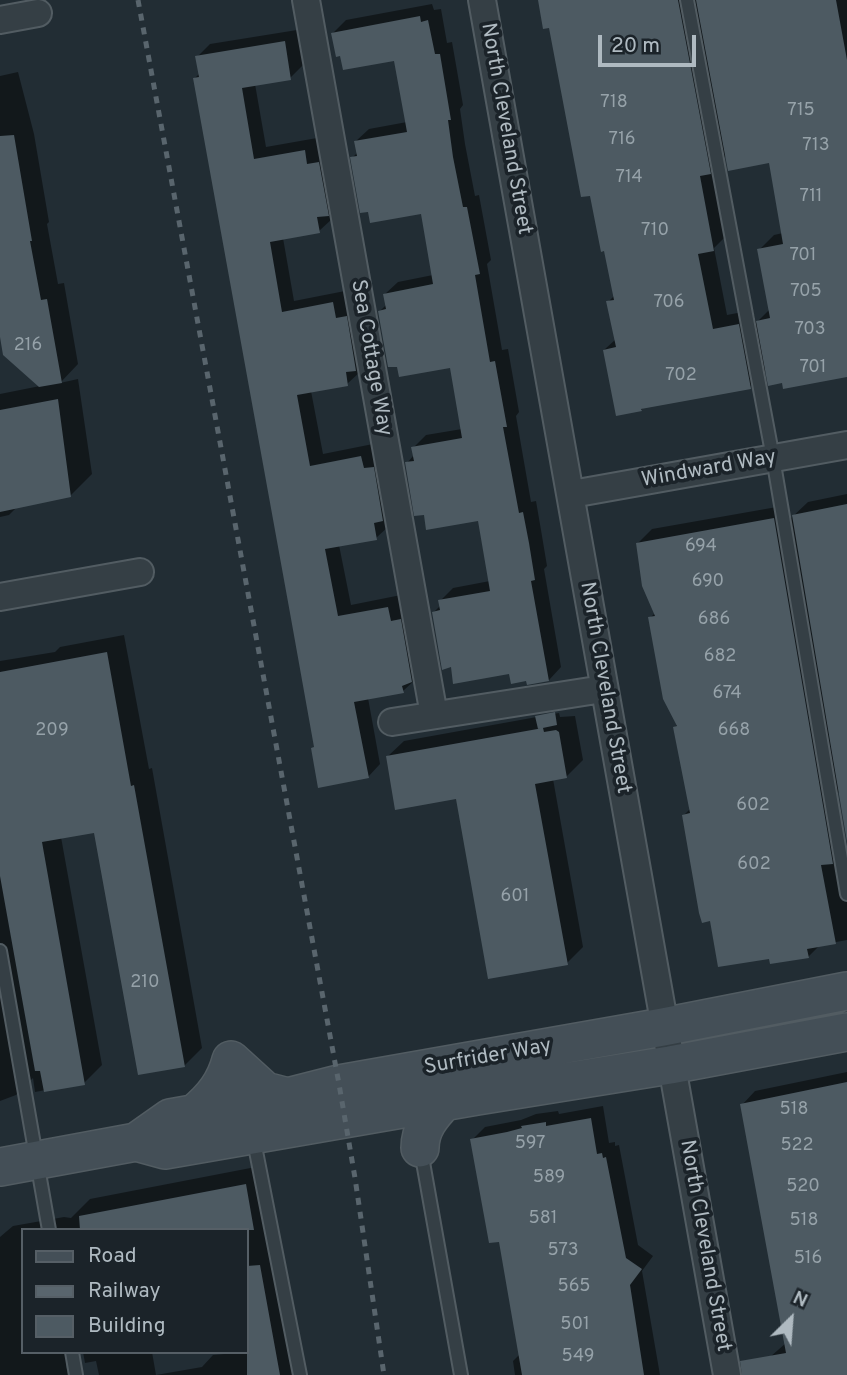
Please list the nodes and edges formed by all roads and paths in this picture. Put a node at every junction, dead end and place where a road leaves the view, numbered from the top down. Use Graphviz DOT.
graph roads {
  1 [pos="306,0"];
  2 [pos="482,0"];
  3 [pos="688,0"];
  4 [pos="37,13"];
  5 [pos="0,20"];
  6 [pos="847,445"];
  7 [pos="773,458"];
  8 [pos="572,495"];
  9 [pos="141,572"];
  10 [pos="0,597"];
  11 [pos="603,689"];
  12 [pos="434,715"];
  13 [pos="392,722"];
  14 [pos="847,894"];
  15 [pos="0,951"];
  16 [pos="847,991"];
  17 [pos="663,1027"];
  18 [pos="847,1031"];
  19 [pos="670,1065"];
  20 [pos="444,1102"];
  21 [pos="253,1136"];
  22 [pos="136,1142"];
  23 [pos="420,1148"];
  24 [pos="36,1160"];
  25 [pos="0,1167"];
  26 [pos="49,1228"];
  27 [pos="72,1354"];
  28 [pos="76,1375"];
  29 [pos="300,1375"];
  30 [pos="461,1375"];
  31 [pos="727,1375"];
  1 -- 12 [label="street, Sea Cottage Way"];
  2 -- 8 [label="street, North Cleveland Street"];
  3 -- 7 [label="lane"];
  4 -- 5 [label="street"];
  6 -- 7 [label="street, Windward Way"];
  7 -- 8 [label="street, Windward Way"];
  7 -- 14 [label="lane"];
  8 -- 11 [label="street, North Cleveland Street"];
  9 -- 10 [label="street"];
  11 -- 12 [label="street"];
  11 -- 17 [label="street, North Cleveland Street"];
  12 -- 13 [label="street"];
  15 -- 24 [label="lane"];
  16 -- 17 [label="main road, Surfrider Way"];
  17 -- 19 [label="street, North Cleveland Street"];
  17 -- 22 [label="main road, Surfrider Way"];
  18 -- 19 [label="main road, Surfrider Way"];
  19 -- 20 [label="main road, Surfrider Way"];
  19 -- 31 [label="street, North Cleveland Street"];
  20 -- 21 [label="main road, Surfrider Way"];
  20 -- 23 [label="main road"];
  21 -- 22 [label="main road, Surfrider Way"];
  21 -- 29 [label="lane"];
  22 -- 24 [label="main road, Surfrider Way"];
  23 -- 30 [label="lane"];
  24 -- 25 [label="main road, Surfrider Way"];
  24 -- 26 [label="lane"];
  27 -- 28 [label="lane"];
}
